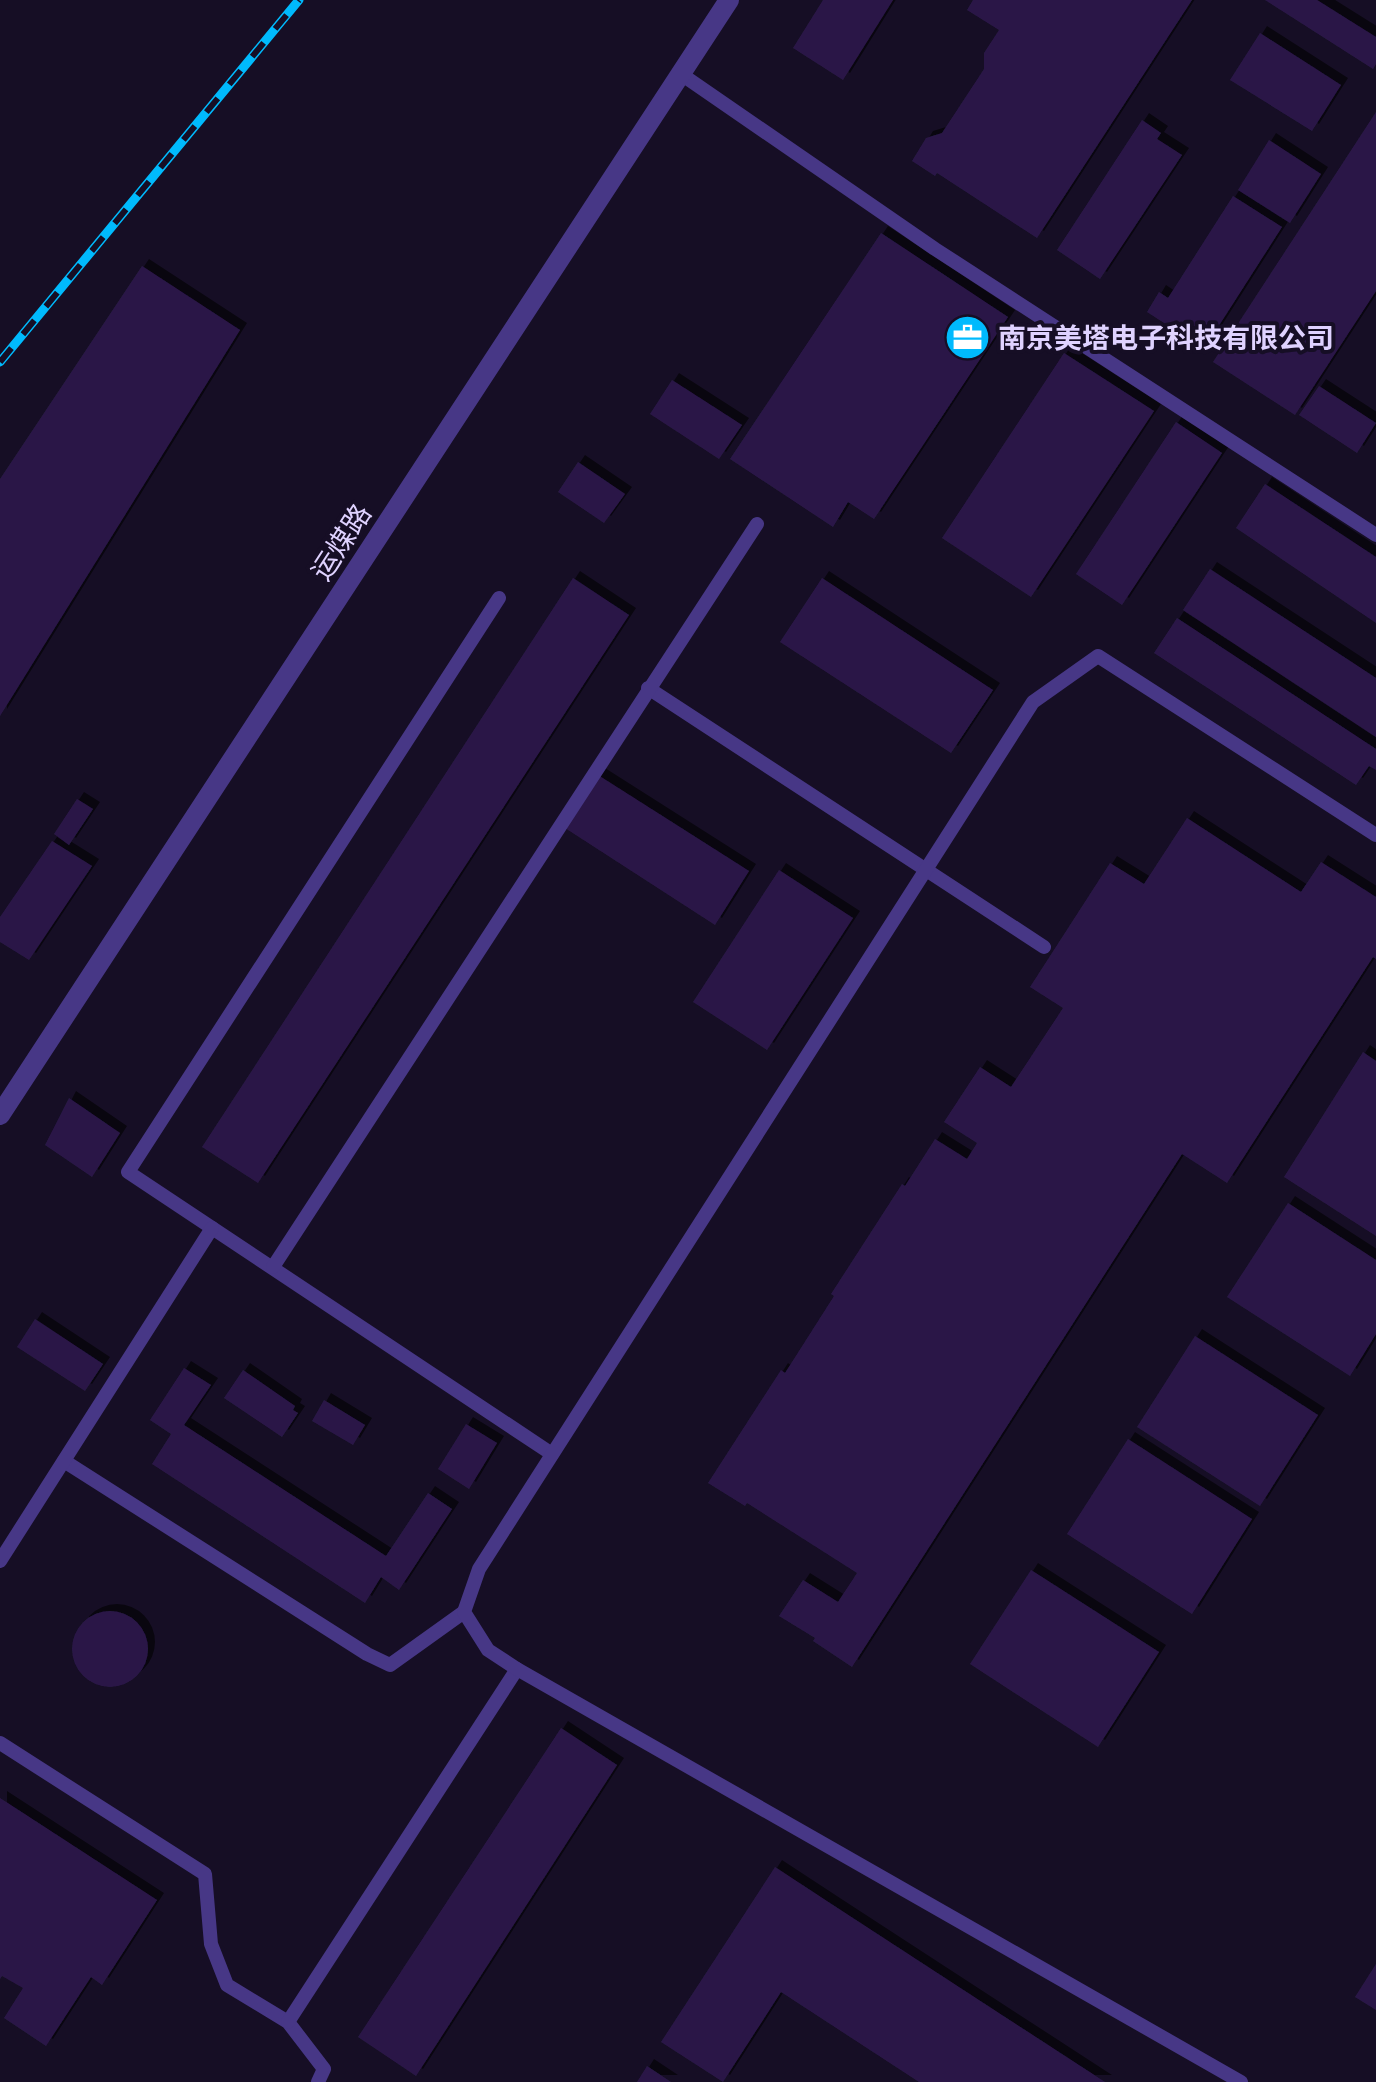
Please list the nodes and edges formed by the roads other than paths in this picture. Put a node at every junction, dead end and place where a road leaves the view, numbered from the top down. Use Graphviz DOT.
graph roads {
  1 [pos="729,0"];
  2 [pos="681,74"];
  3 [pos="757,524"];
  4 [pos="1376,535"];
  5 [pos="499,598"];
  6 [pos="648,688"];
  7 [pos="1376,835"];
  8 [pos="925,869"];
  9 [pos="1044,947"];
  10 [pos="0,1115"];
  11 [pos="212,1228"];
  12 [pos="273,1267"];
  13 [pos="552,1454"];
  14 [pos="64,1461"];
  15 [pos="0,1561"];
  16 [pos="464,1612"];
  17 [pos="517,1669"];
  18 [pos="0,1743"];
  19 [pos="288,2022"];
  20 [pos="318,2082"];
  21 [pos="1241,2082"];
  1 -- 2 [label="street, 运煤路"];
  2 -- 4 [label="lane"];
  2 -- 10 [label="street, 运煤路"];
  3 -- 6 [label="lane"];
  5 -- 11 [label="lane"];
  6 -- 8 [label="lane"];
  6 -- 12 [label="lane"];
  7 -- 8 [label="lane"];
  8 -- 9 [label="lane"];
  8 -- 13 [label="lane"];
  11 -- 12 [label="lane"];
  11 -- 14 [label="lane"];
  12 -- 13 [label="lane"];
  13 -- 16 [label="lane"];
  14 -- 15 [label="lane"];
  14 -- 16 [label="lane"];
  16 -- 17 [label="lane"];
  17 -- 19 [label="lane"];
  17 -- 21 [label="lane"];
  18 -- 19 [label="lane"];
  19 -- 20 [label="lane"];
}
